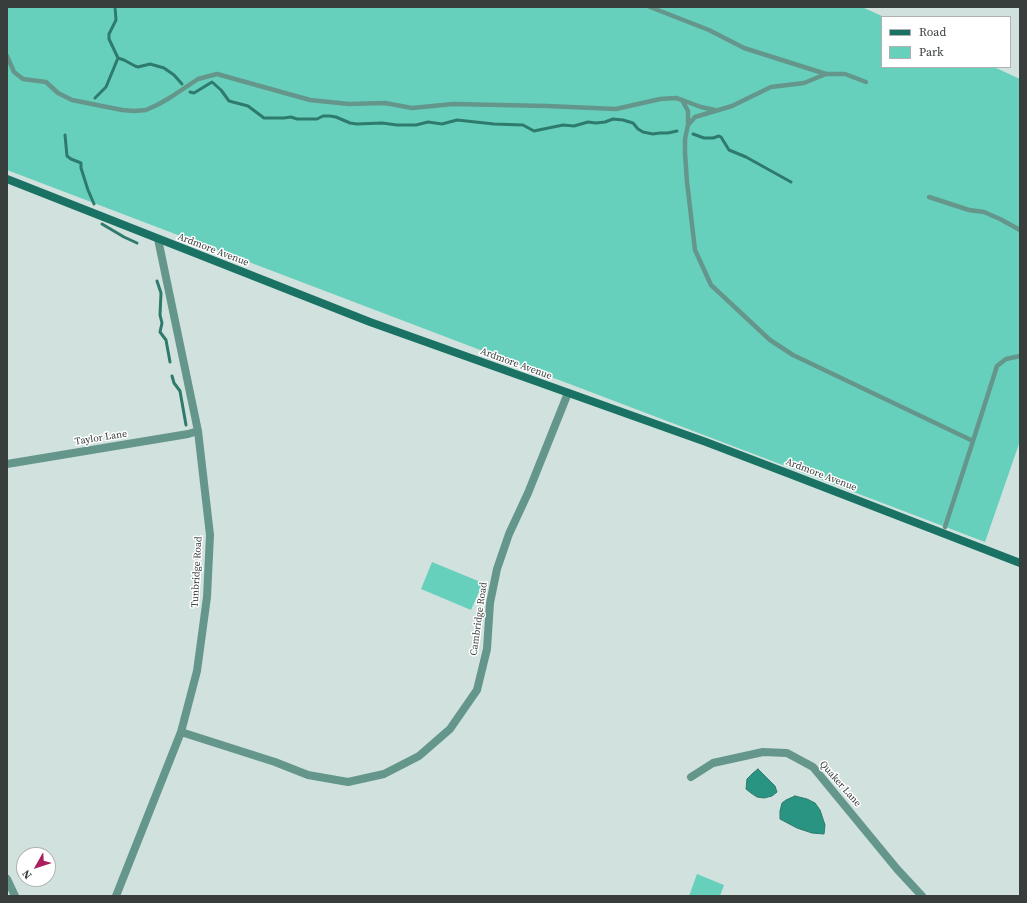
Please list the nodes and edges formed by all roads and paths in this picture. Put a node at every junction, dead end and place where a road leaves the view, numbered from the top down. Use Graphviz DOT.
graph roads {
  1 [pos="650,7"];
  2 [pos="7,56"];
  3 [pos="826,74"];
  4 [pos="866,82"];
  5 [pos="682,100"];
  6 [pos="717,111"];
  7 [pos="688,125"];
  8 [pos="7,179"];
  9 [pos="929,198"];
  10 [pos="1020,230"];
  11 [pos="158,239"];
  12 [pos="1020,356"];
  13 [pos="568,393"];
  14 [pos="198,431"];
  15 [pos="973,441"];
  16 [pos="7,464"];
  17 [pos="945,527"];
  18 [pos="1020,563"];
  19 [pos="182,732"];
  20 [pos="691,777"];
  21 [pos="7,879"];
  22 [pos="14,896"];
  23 [pos="116,896"];
  24 [pos="922,896"];
  1 -- 3 [label="lane"];
  2 -- 5 [label="lane"];
  3 -- 4 [label="lane"];
  3 -- 6 [label="lane"];
  5 -- 6 [label="lane"];
  5 -- 7 [label="lane"];
  6 -- 7 [label="lane"];
  7 -- 15 [label="lane"];
  8 -- 11 [label="street, Ardmore Avenue"];
  9 -- 10 [label="lane"];
  11 -- 13 [label="street, Ardmore Avenue"];
  11 -- 14 [label="street, Tunbridge Road"];
  12 -- 15 [label="lane"];
  13 -- 18 [label="street, Ardmore Avenue"];
  13 -- 19 [label="street, Cambridge Road"];
  14 -- 16 [label="street, Taylor Lane"];
  14 -- 19 [label="street, Tunbridge Road"];
  15 -- 17 [label="lane"];
  19 -- 23 [label="street, Tunbridge Road"];
  20 -- 24 [label="street, Quaker Lane"];
  21 -- 22 [label="street"];
}
